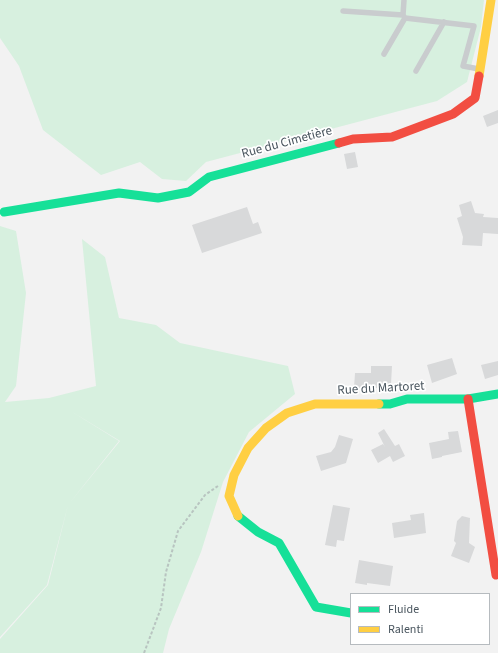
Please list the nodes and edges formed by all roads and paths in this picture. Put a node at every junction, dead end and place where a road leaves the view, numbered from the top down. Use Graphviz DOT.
graph roads {
  1 [pos="404,0"];
  2 [pos="491,0"];
  3 [pos="343,11"];
  4 [pos="404,17"];
  5 [pos="444,22"];
  6 [pos="384,54"];
  7 [pos="481,69"];
  8 [pos="416,71"];
  9 [pos="4,212"];
  10 [pos="498,394"];
  11 [pos="468,400"];
  12 [pos="234,475"];
  13 [pos="496,575"];
  14 [pos="350,613"];
  15 [pos="144,653"];
  1 -- 4 [label="lane"];
  2 -- 7 [label="street, Rue du Cimetière"];
  3 -- 4 [label="lane"];
  4 -- 5 [label="lane"];
  4 -- 6 [label="lane"];
  5 -- 7 [label="lane"];
  5 -- 8 [label="lane"];
  7 -- 9 [label="street, Rue du Cimetière"];
  10 -- 11 [label="street, Rue du Martoret"];
  11 -- 12 [label="street, Rue du Martoret"];
  11 -- 13 [label="street"];
  12 -- 14 [label="street, Rue du Martoret"];
  12 -- 15 [label="path"];
}
